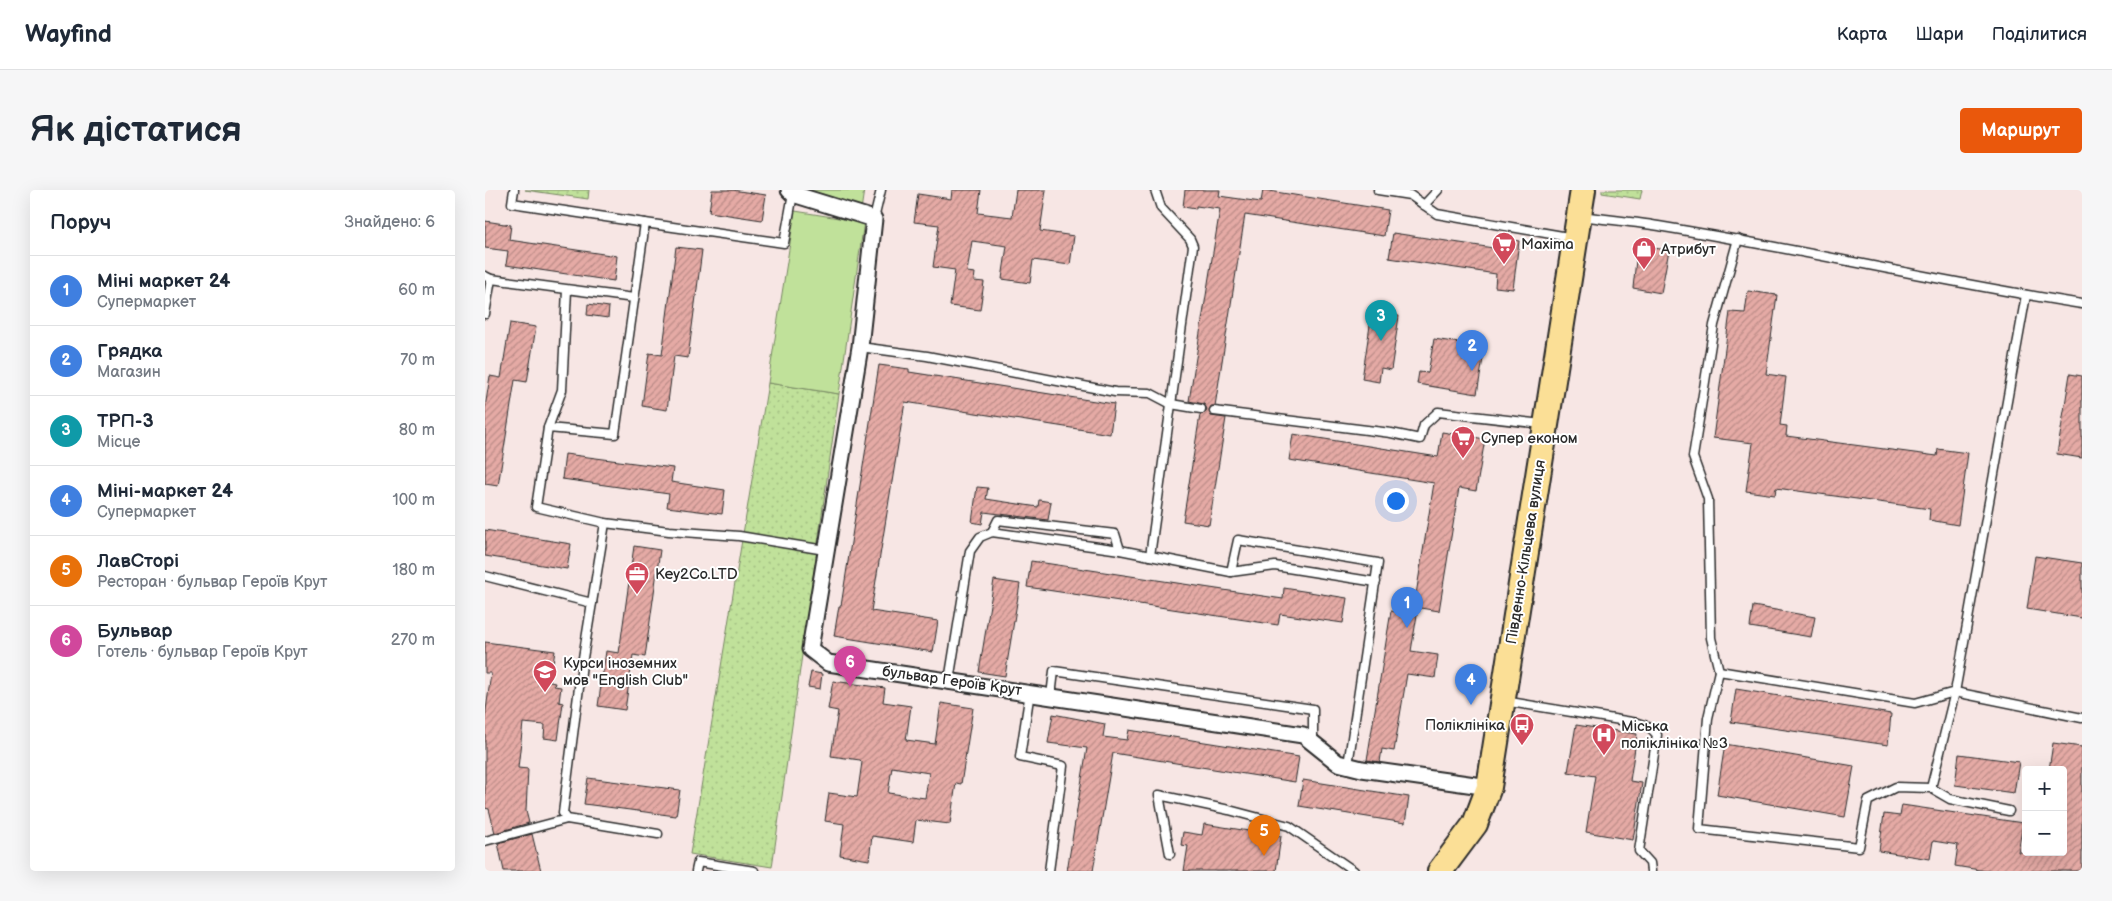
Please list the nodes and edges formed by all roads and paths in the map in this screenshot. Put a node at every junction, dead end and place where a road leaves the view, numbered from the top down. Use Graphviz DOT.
graph roads {
  1 [pos="514,190"];
  2 [pos="881,190"];
  3 [pos="1155,190"];
  4 [pos="1378,190"];
  5 [pos="1438,190"];
  6 [pos="1583,190"];
  7 [pos="791,192"];
  8 [pos="1424,205"];
  9 [pos="874,219"];
  10 [pos="645,223"];
  11 [pos="1577,227"];
  12 [pos="1737,239"];
  13 [pos="488,277"];
  14 [pos="567,290"];
  15 [pos="2026,295"];
  16 [pos="634,298"];
  17 [pos="2082,304"];
  18 [pos="485,314"];
  19 [pos="860,347"];
  20 [pos="1171,404"];
  21 [pos="1201,409"];
  22 [pos="1215,411"];
  23 [pos="1546,425"];
  24 [pos="549,428"];
  25 [pos="605,523"];
  26 [pos="992,532"];
  27 [pos="825,550"];
  28 [pos="1120,550"];
  29 [pos="1150,556"];
  30 [pos="1231,572"];
  31 [pos="485,576"];
  32 [pos="1376,582"];
  33 [pos="592,603"];
  34 [pos="1719,671"];
  35 [pos="949,681"];
  36 [pos="1030,692"];
  37 [pos="1955,692"];
  38 [pos="1051,696"];
  39 [pos="1503,701"];
  40 [pos="2082,718"];
  41 [pos="1313,743"];
  42 [pos="1348,765"];
  43 [pos="1489,787"];
  44 [pos="1931,788"];
  45 [pos="2009,812"];
  46 [pos="567,819"];
  47 [pos="658,834"];
  48 [pos="485,842"];
  49 [pos="1170,854"];
  50 [pos="696,871"];
  51 [pos="754,871"];
  52 [pos="1049,871"];
  53 [pos="1354,871"];
  54 [pos="1440,871"];
  55 [pos="1651,871"];
  1 -- 10 [label="lane"];
  2 -- 9 [label="lane"];
  3 -- 20 [label="lane"];
  4 -- 8 [label="lane"];
  5 -- 8 [label="lane"];
  6 -- 11 [label="main road, Південно-Кільцева вулиця"];
  7 -- 9 [label="street"];
  7 -- 10 [label="lane"];
  8 -- 11 [label="lane"];
  9 -- 19 [label="street, бульвар Героїв Крут"];
  10 -- 16 [label="lane"];
  11 -- 12 [label="lane"];
  11 -- 23 [label="main road, Південно-Кільцева вулиця"];
  12 -- 15 [label="lane"];
  12 -- 34 [label="lane"];
  13 -- 14 [label="lane"];
  13 -- 18 [label="lane"];
  14 -- 16 [label="lane"];
  14 -- 24 [label="lane"];
  15 -- 17 [label="lane"];
  15 -- 37 [label="lane"];
  16 -- 24 [label="lane"];
  19 -- 20 [label="lane"];
  19 -- 27 [label="street, бульвар Героїв Крут"];
  20 -- 21 [label="lane"];
  20 -- 29 [label="lane"];
  22 -- 23 [label="lane"];
  23 -- 39 [label="main road, Південно-Кільцева вулиця"];
  24 -- 25 [label="lane"];
  25 -- 27 [label="lane"];
  25 -- 33 [label="lane"];
  26 -- 28 [label="lane"];
  26 -- 28 [label="lane"];
  26 -- 35 [label="lane"];
  27 -- 35 [label="street, бульвар Героїв Крут"];
  28 -- 29 [label="lane"];
  29 -- 30 [label="lane"];
  30 -- 32 [label="lane"];
  30 -- 32 [label="lane"];
  31 -- 33 [label="lane"];
  32 -- 42 [label="lane"];
  33 -- 46 [label="lane"];
  34 -- 37 [label="lane"];
  34 -- 44 [label="lane"];
  35 -- 36 [label="street, бульвар Героїв Крут"];
  36 -- 38 [label="street, бульвар Героїв Крут"];
  36 -- 52 [label="lane"];
  37 -- 40 [label="lane"];
  37 -- 44 [label="lane"];
  38 -- 41 [label="street, бульвар Героїв Крут"];
  38 -- 41 [label="lane"];
  39 -- 43 [label="main road, Південно-Кільцева вулиця"];
  39 -- 55 [label="lane"];
  41 -- 42 [label="street, бульвар Героїв Крут"];
  42 -- 43 [label="street, бульвар Героїв Крут"];
  43 -- 54 [label="main road, Південно-Кільцева вулиця"];
  44 -- 45 [label="lane"];
  46 -- 47 [label="lane"];
  46 -- 48 [label="lane"];
  49 -- 53 [label="lane"];
  50 -- 51 [label="lane"];
}
